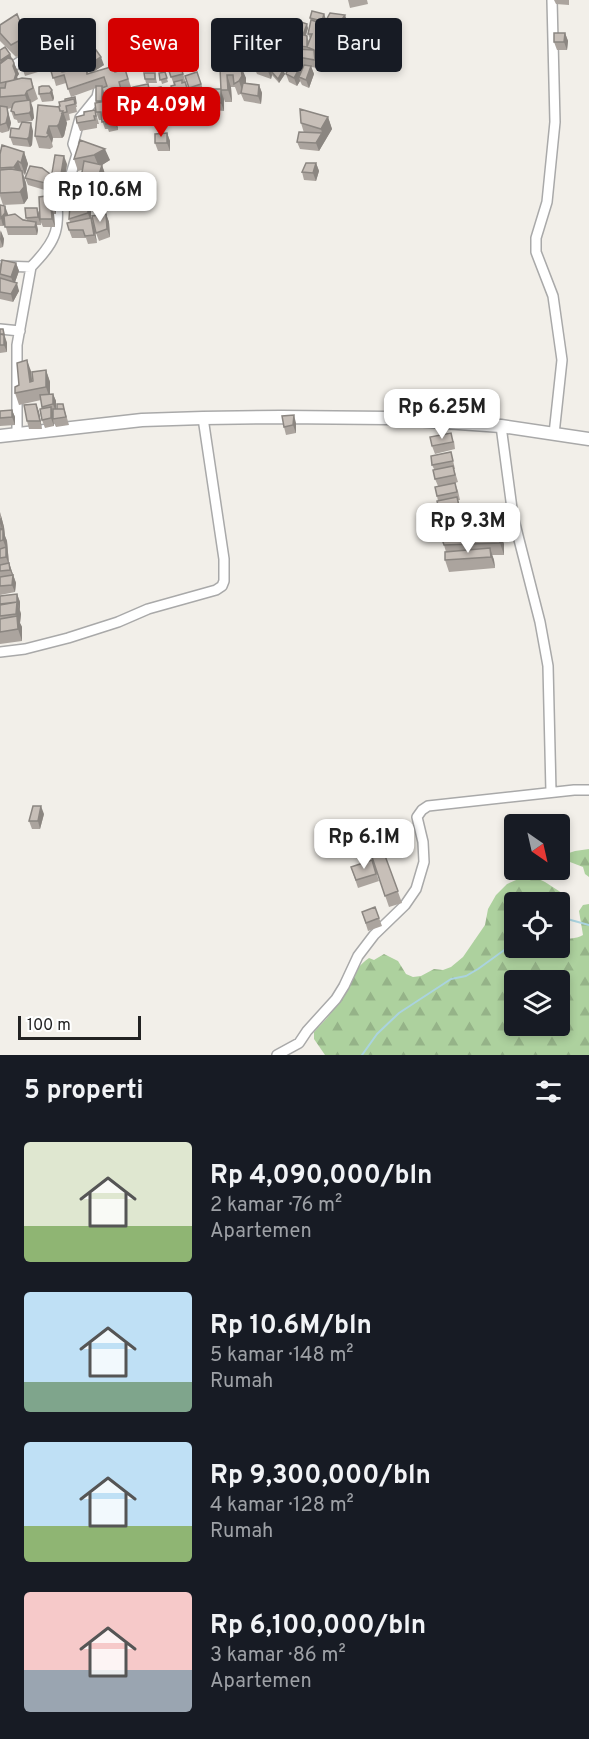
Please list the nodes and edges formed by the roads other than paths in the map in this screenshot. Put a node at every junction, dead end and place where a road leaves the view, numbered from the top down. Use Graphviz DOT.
graph roads {
  1 [pos="552,0"];
  2 [pos="18,63"];
  3 [pos="0,75"];
  4 [pos="99,88"];
  5 [pos="0,266"];
  6 [pos="31,267"];
  7 [pos="0,328"];
  8 [pos="20,331"];
  9 [pos="203,418"];
  10 [pos="501,426"];
  11 [pos="17,434"];
  12 [pos="554,434"];
  13 [pos="0,436"];
  14 [pos="589,438"];
  15 [pos="0,652"];
  16 [pos="589,790"];
  17 [pos="551,792"];
  18 [pos="278,1055"];
  1 -- 12 [label="street"];
  2 -- 3 [label="street"];
  4 -- 6 [label="street"];
  5 -- 6 [label="street"];
  6 -- 8 [label="street"];
  7 -- 8 [label="street"];
  8 -- 11 [label="street"];
  9 -- 10 [label="street"];
  9 -- 11 [label="street"];
  9 -- 15 [label="street"];
  10 -- 12 [label="street"];
  10 -- 17 [label="street"];
  11 -- 13 [label="street"];
  12 -- 14 [label="street"];
  16 -- 17 [label="street"];
  17 -- 18 [label="street"];
}
